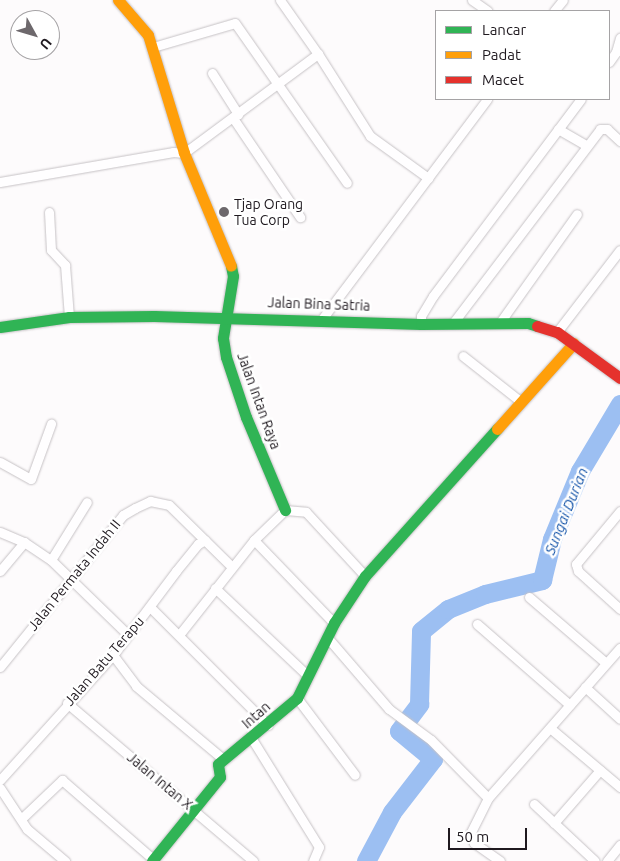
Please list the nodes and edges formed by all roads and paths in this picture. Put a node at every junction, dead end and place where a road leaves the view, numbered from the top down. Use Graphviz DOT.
graph roads {
  1 [pos="118,0"];
  2 [pos="280,0"];
  3 [pos="472,0"];
  4 [pos="563,0"];
  5 [pos="487,10"];
  6 [pos="555,10"];
  7 [pos="620,38"];
  8 [pos="153,47"];
  9 [pos="618,53"];
  10 [pos="318,54"];
  11 [pos="212,73"];
  12 [pos="279,84"];
  13 [pos="485,100"];
  14 [pos="580,100"];
  15 [pos="236,116"];
  16 [pos="558,129"];
  17 [pos="620,141"];
  18 [pos="586,146"];
  19 [pos="184,153"];
  20 [pos="428,178"];
  21 [pos="0,182"];
  22 [pos="347,183"];
  23 [pos="49,212"];
  24 [pos="577,214"];
  25 [pos="300,217"];
  26 [pos="620,250"];
  27 [pos="227,316"];
  28 [pos="68,317"];
  29 [pos="322,319"];
  30 [pos="501,321"];
  31 [pos="453,323"];
  32 [pos="421,324"];
  33 [pos="0,327"];
  34 [pos="557,332"];
  35 [pos="574,343"];
  36 [pos="463,356"];
  37 [pos="620,378"];
  38 [pos="520,401"];
  39 [pos="51,424"];
  40 [pos="0,462"];
  41 [pos="87,502"];
  42 [pos="285,510"];
  43 [pos="620,510"];
  44 [pos="0,532"];
  45 [pos="205,540"];
  46 [pos="254,540"];
  47 [pos="24,542"];
  48 [pos="51,560"];
  49 [pos="232,567"];
  50 [pos="0,570"];
  51 [pos="365,576"];
  52 [pos="72,580"];
  53 [pos="215,588"];
  54 [pos="529,597"];
  55 [pos="619,606"];
  56 [pos="150,607"];
  57 [pos="334,623"];
  58 [pos="477,624"];
  59 [pos="179,635"];
  60 [pos="128,636"];
  61 [pos="327,637"];
  62 [pos="620,648"];
  63 [pos="113,655"];
  64 [pos="606,663"];
  65 [pos="0,667"];
  66 [pos="308,676"];
  67 [pos="585,687"];
  68 [pos="297,698"];
  69 [pos="67,703"];
  70 [pos="570,705"];
  71 [pos="620,719"];
  72 [pos="268,725"];
  73 [pos="550,728"];
  74 [pos="252,739"];
  75 [pos="223,760"];
  76 [pos="600,770"];
  77 [pos="355,774"];
  78 [pos="0,780"];
  79 [pos="620,787"];
  80 [pos="0,788"];
  81 [pos="488,798"];
  82 [pos="534,804"];
  83 [pos="195,811"];
  84 [pos="21,819"];
  85 [pos="554,823"];
  86 [pos="620,845"];
  87 [pos="154,860"];
  88 [pos="65,861"];
  89 [pos="253,861"];
  90 [pos="313,861"];
  91 [pos="500,861"];
  92 [pos="596,861"];
  93 [pos="607,861"];
  1 -- 8 [label="street, Jalan Intan Raya"];
  2 -- 10 [label="street"];
  3 -- 5 [label="street"];
  4 -- 6 [label="street"];
  7 -- 9 [label="street"];
  8 -- 12 [label="street"];
  8 -- 19 [label="street, Jalan Intan Raya"];
  10 -- 12 [label="street"];
  10 -- 20 [label="street"];
  11 -- 15 [label="street"];
  12 -- 15 [label="street"];
  12 -- 22 [label="street"];
  13 -- 20 [label="street"];
  14 -- 16 [label="street"];
  15 -- 19 [label="street"];
  15 -- 25 [label="street"];
  16 -- 18 [label="street"];
  16 -- 32 [label="street"];
  17 -- 18 [label="street"];
  18 -- 31 [label="street"];
  19 -- 21 [label="street"];
  19 -- 27 [label="street, Jalan Intan Raya"];
  20 -- 29 [label="street"];
  23 -- 28 [label="street"];
  24 -- 30 [label="street"];
  26 -- 34 [label="street"];
  27 -- 28 [label="street, Jalan Bina Satria"];
  27 -- 29 [label="street, Jalan Bina Satria"];
  27 -- 42 [label="street, Jalan Intan Raya"];
  28 -- 33 [label="street, Jalan Bina Satria"];
  29 -- 32 [label="street, Jalan Bina Satria"];
  30 -- 31 [label="street, Jalan Bina Satria"];
  30 -- 34 [label="street, Jalan Bina Satria"];
  31 -- 32 [label="street, Jalan Bina Satria"];
  34 -- 35 [label="street, Jalan Bina Satria"];
  35 -- 37 [label="street, Jalan Bina Satria"];
  35 -- 38 [label="street, Intan"];
  36 -- 38 [label="street"];
  38 -- 51 [label="street, Intan"];
  39 -- 40 [label="street"];
  41 -- 48 [label="street"];
  42 -- 46 [label="street"];
  42 -- 51 [label="street"];
  43 -- 55 [label="street"];
  44 -- 47 [label="street"];
  45 -- 49 [label="street"];
  45 -- 52 [label="street, Jalan Permata Indah II"];
  45 -- 56 [label="street, Jalan Batu Terapu"];
  46 -- 49 [label="street"];
  46 -- 57 [label="street"];
  47 -- 48 [label="street"];
  47 -- 50 [label="street"];
  48 -- 52 [label="street"];
  49 -- 53 [label="street"];
  51 -- 57 [label="street, Intan"];
  52 -- 60 [label="street"];
  52 -- 65 [label="street, Jalan Permata Indah II"];
  53 -- 59 [label="street"];
  53 -- 66 [label="street"];
  54 -- 64 [label="street"];
  56 -- 59 [label="street"];
  56 -- 60 [label="street, Jalan Batu Terapu"];
  57 -- 61 [label="street, Intan"];
  58 -- 70 [label="street"];
  59 -- 72 [label="street"];
  60 -- 63 [label="street, Jalan Batu Terapu"];
  61 -- 66 [label="street, Intan"];
  61 -- 81 [label="street"];
  62 -- 64 [label="street"];
  63 -- 69 [label="street, Jalan Batu Terapu"];
  63 -- 75 [label="street"];
  64 -- 67 [label="street"];
  66 -- 68 [label="street, Intan"];
  67 -- 70 [label="street"];
  67 -- 71 [label="street"];
  68 -- 72 [label="street, Intan"];
  68 -- 77 [label="street"];
  69 -- 78 [label="street, Jalan Batu Terapu"];
  69 -- 83 [label="street, Jalan Intan X"];
  70 -- 73 [label="street"];
  72 -- 74 [label="street, Intan"];
  73 -- 76 [label="street"];
  73 -- 81 [label="street"];
  74 -- 75 [label="street, Intan"];
  74 -- 90 [label="street"];
  75 -- 83 [label="street"];
  76 -- 79 [label="street"];
  76 -- 85 [label="street"];
  80 -- 84 [label="street"];
  81 -- 91 [label="street"];
  82 -- 85 [label="street"];
  83 -- 87 [label="street"];
  83 -- 89 [label="street, Jalan Intan X"];
  84 -- 87 [label="street"];
  84 -- 88 [label="street"];
  85 -- 92 [label="street"];
  86 -- 93 [label="street"];
}
